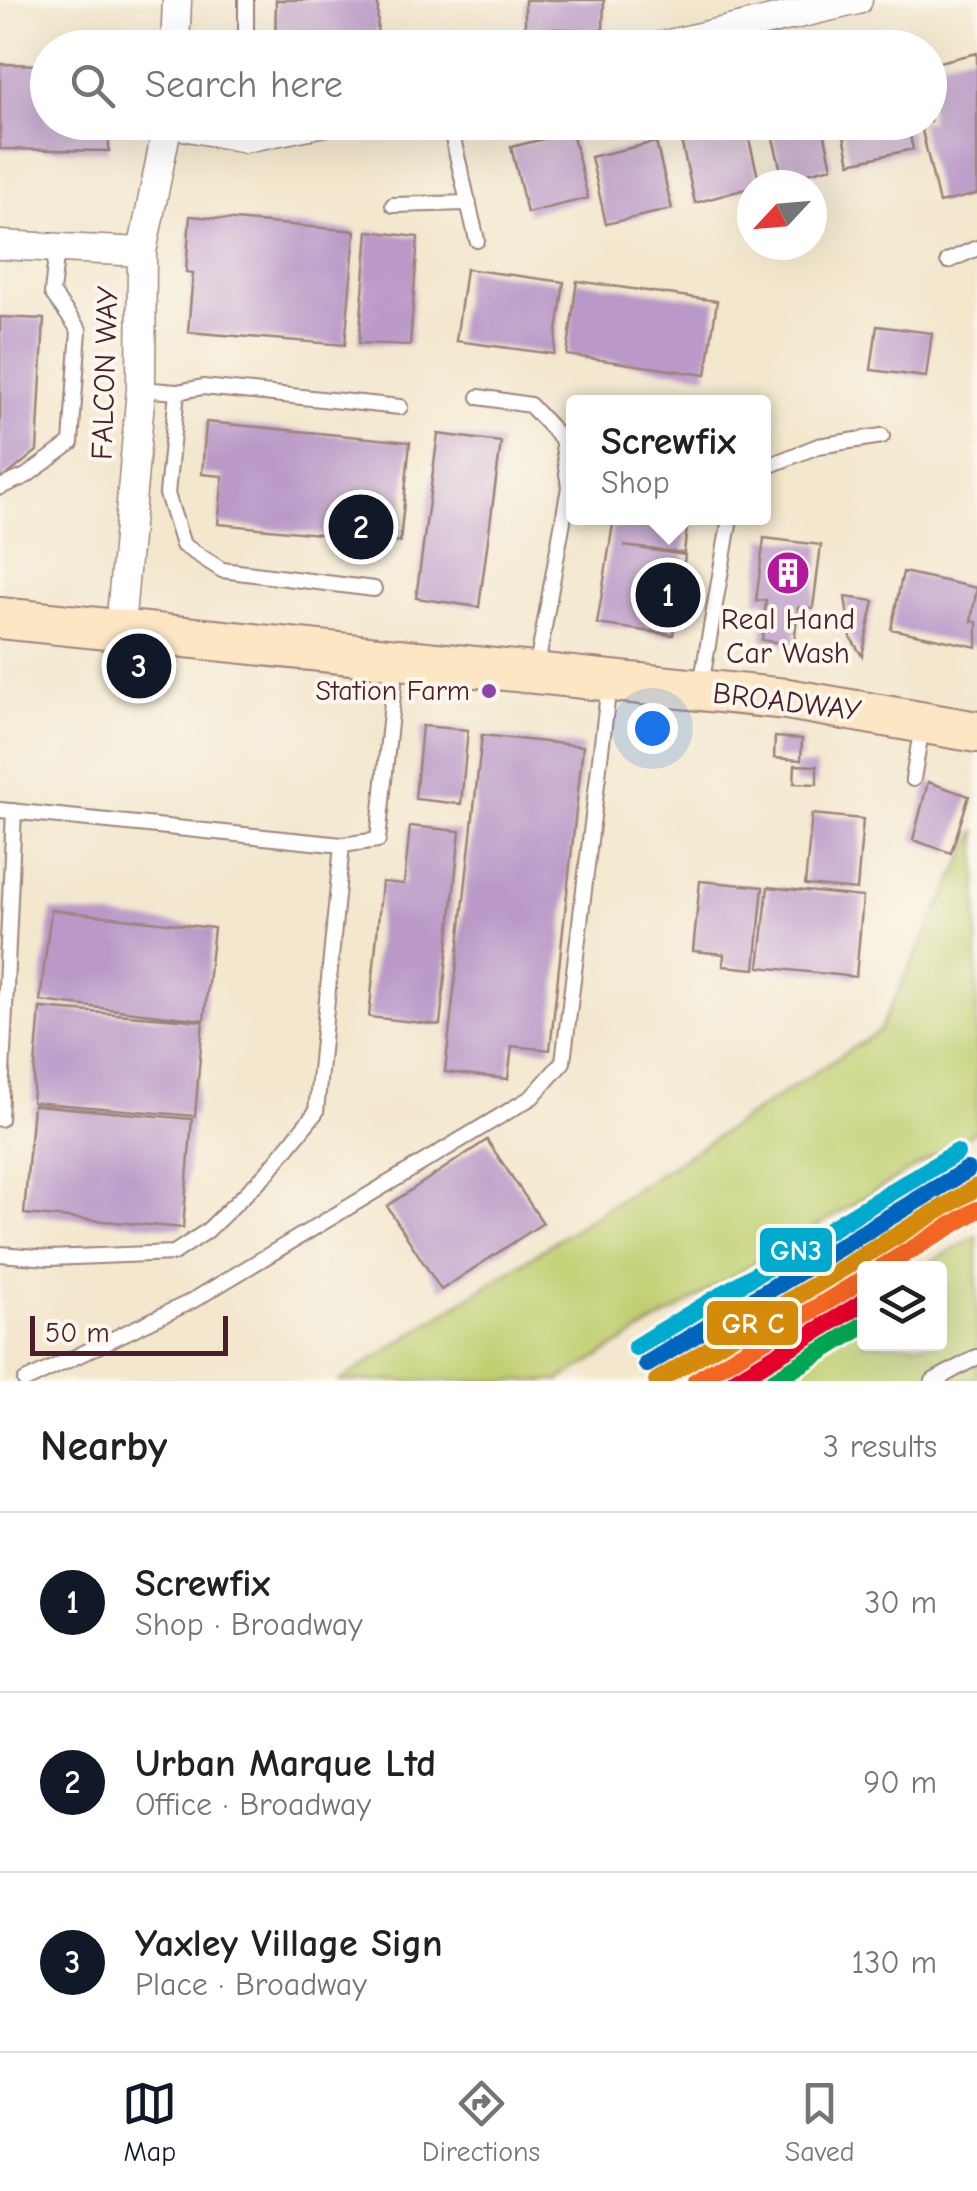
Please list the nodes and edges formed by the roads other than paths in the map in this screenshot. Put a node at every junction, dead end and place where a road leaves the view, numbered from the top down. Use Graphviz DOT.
graph roads {
  1 [pos="177,0"];
  2 [pos="246,0"];
  3 [pos="858,0"];
  4 [pos="176,30"];
  5 [pos="246,30"];
  6 [pos="729,30"];
  7 [pos="165,140"];
  8 [pos="453,140"];
  9 [pos="468,202"];
  10 [pos="393,205"];
  11 [pos="476,240"];
  12 [pos="0,245"];
  13 [pos="57,247"];
  14 [pos="977,248"];
  15 [pos="142,252"];
  16 [pos="948,261"];
  17 [pos="141,388"];
  18 [pos="177,392"];
  19 [pos="479,397"];
  20 [pos="400,407"];
  21 [pos="566,433"];
  22 [pos="882,436"];
  23 [pos="771,465"];
  24 [pos="0,487"];
  25 [pos="566,504"];
  26 [pos="729,525"];
  27 [pos="374,588"];
  28 [pos="0,618"];
  29 [pos="120,628"];
  30 [pos="396,658"];
  31 [pos="536,672"];
  32 [pos="610,679"];
  33 [pos="700,691"];
  34 [pos="922,720"];
  35 [pos="977,732"];
  36 [pos="913,780"];
  37 [pos="7,810"];
  38 [pos="342,845"];
  39 [pos="0,1119"];
  40 [pos="0,1254"];
  41 [pos="977,1357"];
  42 [pos="25,1381"];
  43 [pos="933,1381"];
  1 -- 4 [label="street"];
  2 -- 5 [label="lane"];
  3 -- 6 [label="street"];
  7 -- 15 [label="street, FALCON WAY"];
  8 -- 9 [label="lane"];
  9 -- 10 [label="lane"];
  9 -- 11 [label="lane"];
  12 -- 13 [label="street"];
  13 -- 15 [label="street"];
  13 -- 24 [label="lane"];
  14 -- 16 [label="lane"];
  15 -- 17 [label="street, FALCON WAY"];
  17 -- 18 [label="lane"];
  17 -- 29 [label="street, FALCON WAY"];
  18 -- 20 [label="lane"];
  18 -- 27 [label="lane"];
  19 -- 21 [label="lane"];
  22 -- 23 [label="lane"];
  25 -- 31 [label="lane"];
  26 -- 33 [label="lane"];
  28 -- 29 [label="main road, BROADWAY"];
  29 -- 30 [label="main road, BROADWAY"];
  30 -- 31 [label="main road, BROADWAY"];
  30 -- 38 [label="lane"];
  31 -- 32 [label="main road, BROADWAY"];
  32 -- 33 [label="main road, BROADWAY"];
  32 -- 42 [label="lane"];
  33 -- 34 [label="main road, BROADWAY"];
  34 -- 35 [label="main road, BROADWAY"];
  34 -- 36 [label="lane"];
  37 -- 38 [label="lane"];
  37 -- 39 [label="lane"];
  38 -- 40 [label="lane"];
  41 -- 43 [label="lane"];
}
